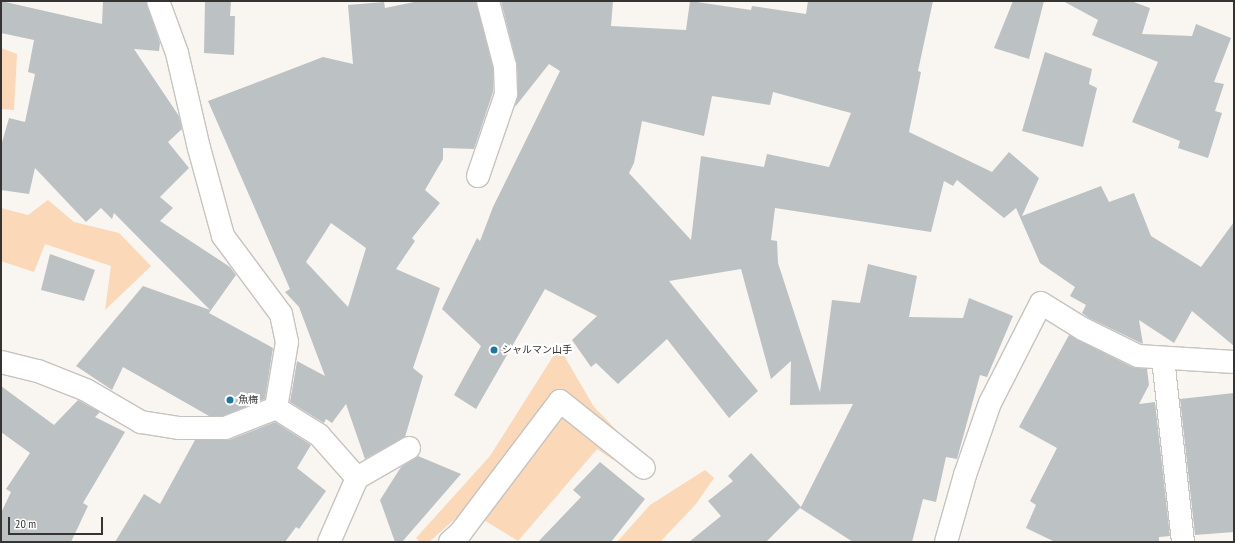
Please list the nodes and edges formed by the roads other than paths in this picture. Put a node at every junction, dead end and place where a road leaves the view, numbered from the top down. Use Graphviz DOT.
graph roads {
  1 [pos="158,1"];
  2 [pos="488,1"];
  3 [pos="478,176"];
  4 [pos="1163,358"];
  5 [pos="1,362"];
  6 [pos="1234,362"];
  7 [pos="276,408"];
  8 [pos="409,448"];
  9 [pos="644,468"];
  10 [pos="357,478"];
  11 [pos="328,542"];
  12 [pos="450,542"];
  13 [pos="946,542"];
  14 [pos="1183,542"];
  1 -- 7 [label="street"];
  2 -- 3 [label="street"];
  4 -- 6 [label="street"];
  4 -- 13 [label="street"];
  4 -- 14 [label="street"];
  5 -- 7 [label="street"];
  7 -- 10 [label="street"];
  8 -- 10 [label="street"];
  9 -- 12 [label="street"];
  10 -- 11 [label="street"];
}
